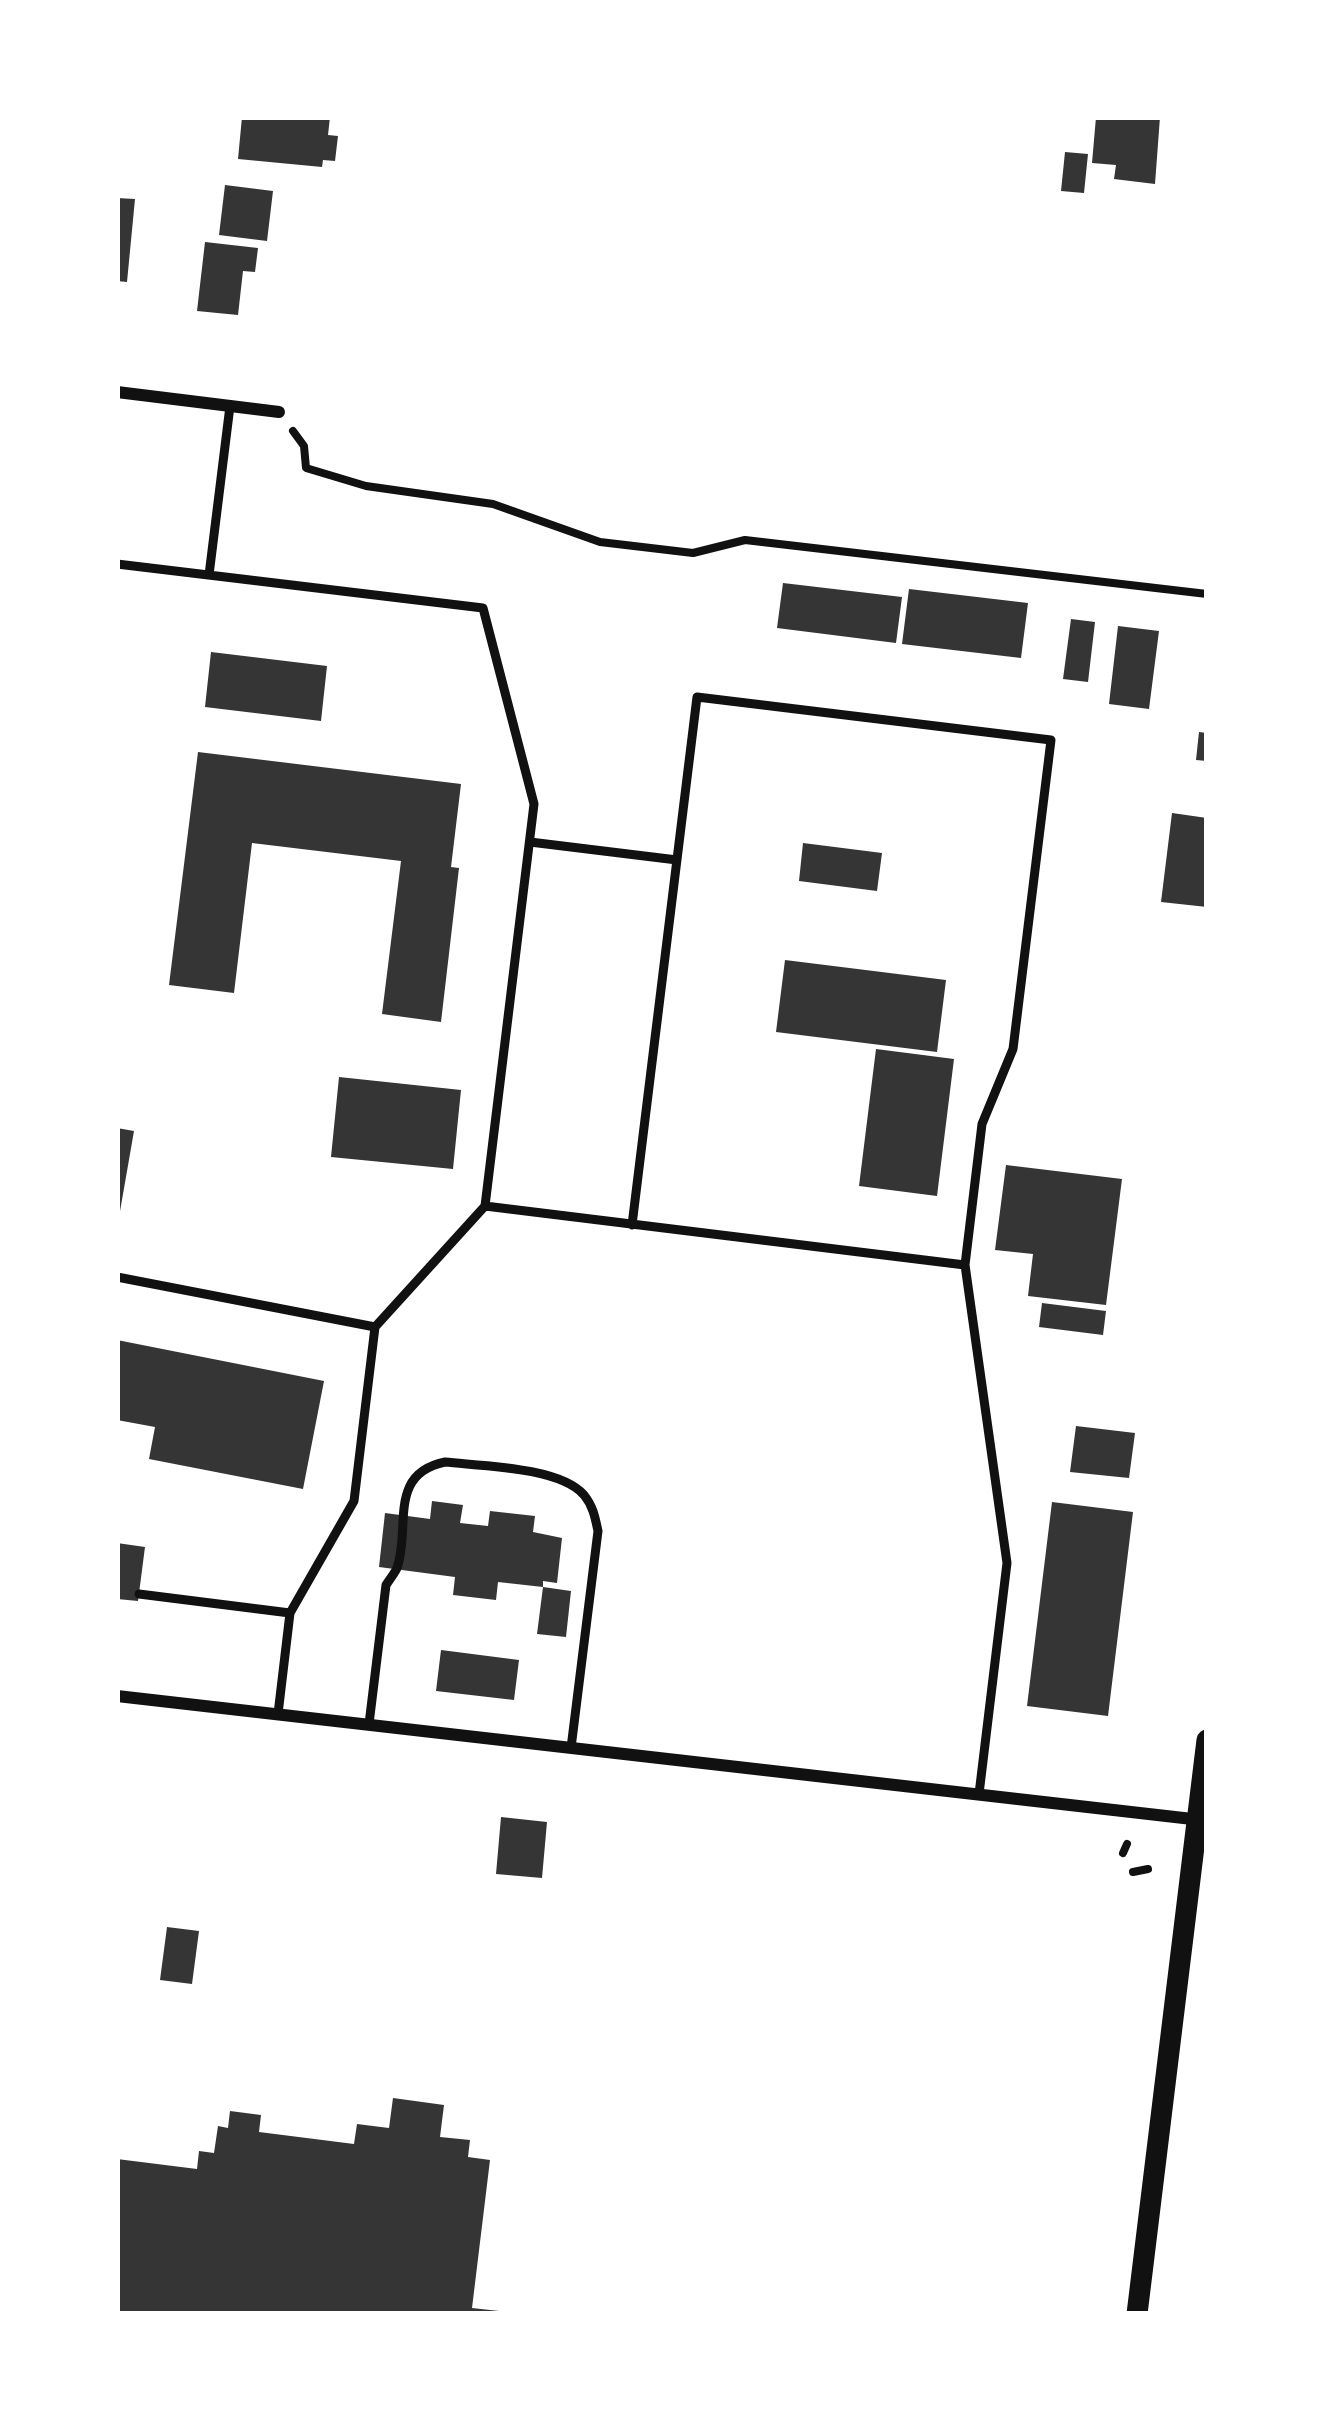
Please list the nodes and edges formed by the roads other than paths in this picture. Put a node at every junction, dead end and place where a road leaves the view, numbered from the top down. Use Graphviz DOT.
graph roads {
  1 [pos="117,392"];
  2 [pos="230,406"];
  3 [pos="279,412"];
  4 [pos="117,564"];
  5 [pos="209,575"];
  6 [pos="530,842"];
  7 [pos="677,860"];
  8 [pos="485,1207"];
  9 [pos="632,1225"];
  10 [pos="965,1265"];
  11 [pos="117,1276"];
  12 [pos="375,1328"];
  13 [pos="139,1594"];
  14 [pos="290,1613"];
  15 [pos="117,1696"];
  16 [pos="278,1714"];
  17 [pos="369,1724"];
  18 [pos="1207,1740"];
  19 [pos="571,1748"];
  20 [pos="979,1794"];
  21 [pos="1202,1820"];
  22 [pos="1137,2314"];
  1 -- 2 [label="street"];
  2 -- 3 [label="street"];
  2 -- 5 [label="lane"];
  4 -- 5 [label="lane"];
  5 -- 6 [label="lane"];
  6 -- 7 [label="lane"];
  6 -- 8 [label="lane"];
  7 -- 9 [label="lane"];
  7 -- 10 [label="lane"];
  8 -- 9 [label="lane"];
  8 -- 12 [label="lane"];
  9 -- 10 [label="lane"];
  10 -- 20 [label="lane"];
  11 -- 12 [label="lane"];
  12 -- 14 [label="lane"];
  13 -- 14 [label="lane"];
  14 -- 16 [label="lane"];
  15 -- 16 [label="street"];
  16 -- 17 [label="street"];
  17 -- 19 [label="street"];
  17 -- 19 [label="lane"];
  18 -- 21 [label="street"];
  19 -- 20 [label="street"];
  20 -- 21 [label="street"];
  21 -- 22 [label="street"];
}
